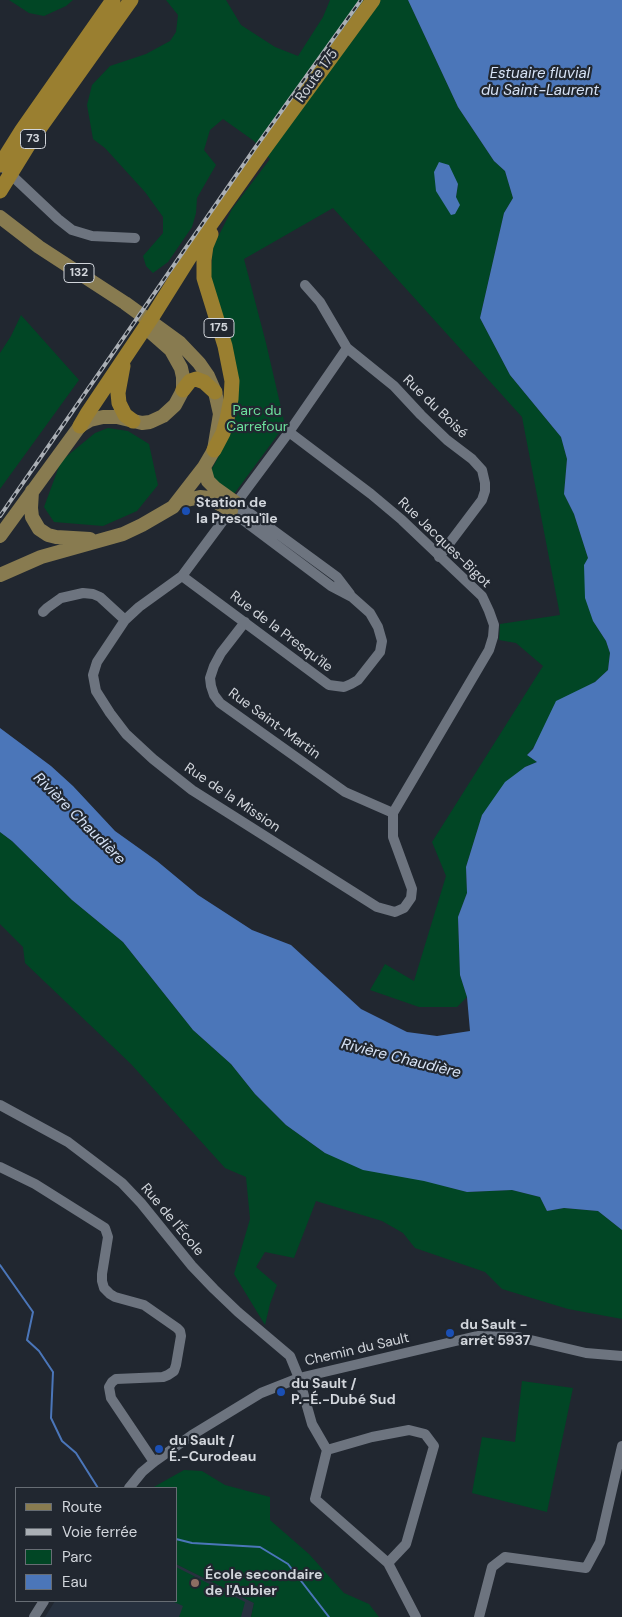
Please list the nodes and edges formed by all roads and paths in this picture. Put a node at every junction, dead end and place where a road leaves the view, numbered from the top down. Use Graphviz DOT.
graph roads {
  1 [pos="113,0"];
  2 [pos="131,0"];
  3 [pos="373,0"];
  4 [pos="63,84"];
  5 [pos="0,165"];
  6 [pos="0,191"];
  7 [pos="224,208"];
  8 [pos="0,218"];
  9 [pos="0,226"];
  10 [pos="135,238"];
  11 [pos="306,285"];
  12 [pos="347,348"];
  13 [pos="124,360"];
  14 [pos="183,390"];
  15 [pos="214,392"];
  16 [pos="133,422"];
  17 [pos="80,426"];
  18 [pos="289,432"];
  19 [pos="214,450"];
  20 [pos="204,467"];
  21 [pos="32,491"];
  22 [pos="178,502"];
  23 [pos="234,507"];
  24 [pos="0,536"];
  25 [pos="104,540"];
  26 [pos="439,557"];
  27 [pos="0,575"];
  28 [pos="182,576"];
  29 [pos="43,612"];
  30 [pos="125,620"];
  31 [pos="245,622"];
  32 [pos="393,813"];
  33 [pos="0,1105"];
  34 [pos="0,1167"];
  35 [pos="622,1356"];
  36 [pos="299,1378"];
  37 [pos="622,1446"];
  38 [pos="327,1450"];
  39 [pos="154,1462"];
  40 [pos="619,1471"];
  41 [pos="130,1487"];
  42 [pos="388,1564"];
  43 [pos="43,1602"];
  44 [pos="34,1617"];
  45 [pos="416,1617"];
  46 [pos="479,1617"];
  1 -- 4 [label="highway, 73"];
  2 -- 4 [label="highway, 73"];
  3 -- 7 [label="highway, Route 175 / 175"];
  4 -- 5 [label="highway, 73"];
  4 -- 6 [label="highway, 73"];
  5 -- 10 [label="street"];
  7 -- 13 [label="highway, 175"];
  7 -- 19 [label="highway, 175"];
  8 -- 15 [label="main road, 132"];
  9 -- 14 [label="main road, 132"];
  11 -- 12 [label="street, Rue du Boisé"];
  12 -- 18 [label="street, Rue de la Mission"];
  12 -- 26 [label="street, Rue du Boisé"];
  13 -- 16 [label="highway"];
  13 -- 17 [label="highway, 175"];
  14 -- 15 [label="highway"];
  14 -- 16 [label="main road"];
  15 -- 19 [label="main road, 132"];
  16 -- 17 [label="main road"];
  17 -- 21 [label="main road"];
  18 -- 23 [label="street, Rue de la Mission"];
  18 -- 26 [label="street, Rue Jacques-Bigot"];
  19 -- 20 [label="main road, 132"];
  20 -- 22 [label="main road, 132"];
  20 -- 23 [label="main road"];
  21 -- 24 [label="main road"];
  21 -- 25 [label="main road"];
  22 -- 23 [label="main road"];
  22 -- 25 [label="main road, 132"];
  23 -- 28 [label="street, Rue de la Mission"];
  23 -- 31 [label="street, Rue de la Presqu'île"];
  25 -- 27 [label="main road, 132"];
  26 -- 32 [label="street, Rue Jacques-Bigot"];
  28 -- 30 [label="street, Rue de la Mission"];
  28 -- 31 [label="street, Rue de la Presqu'île"];
  29 -- 30 [label="street"];
  30 -- 32 [label="street, Rue de la Mission"];
  31 -- 32 [label="street, Rue Saint-Martin"];
  33 -- 36 [label="street, Rue de l'École"];
  34 -- 39 [label="street"];
  35 -- 36 [label="street, Chemin du Sault"];
  36 -- 38 [label="street, Rue de l'École"];
  36 -- 39 [label="street, Chemin du Sault"];
  37 -- 40 [label="street"];
  38 -- 42 [label="street"];
  38 -- 42 [label="street"];
  39 -- 41 [label="street, Chemin du Sault"];
  40 -- 46 [label="street"];
  42 -- 45 [label="street"];
  43 -- 44 [label="street"];
}
